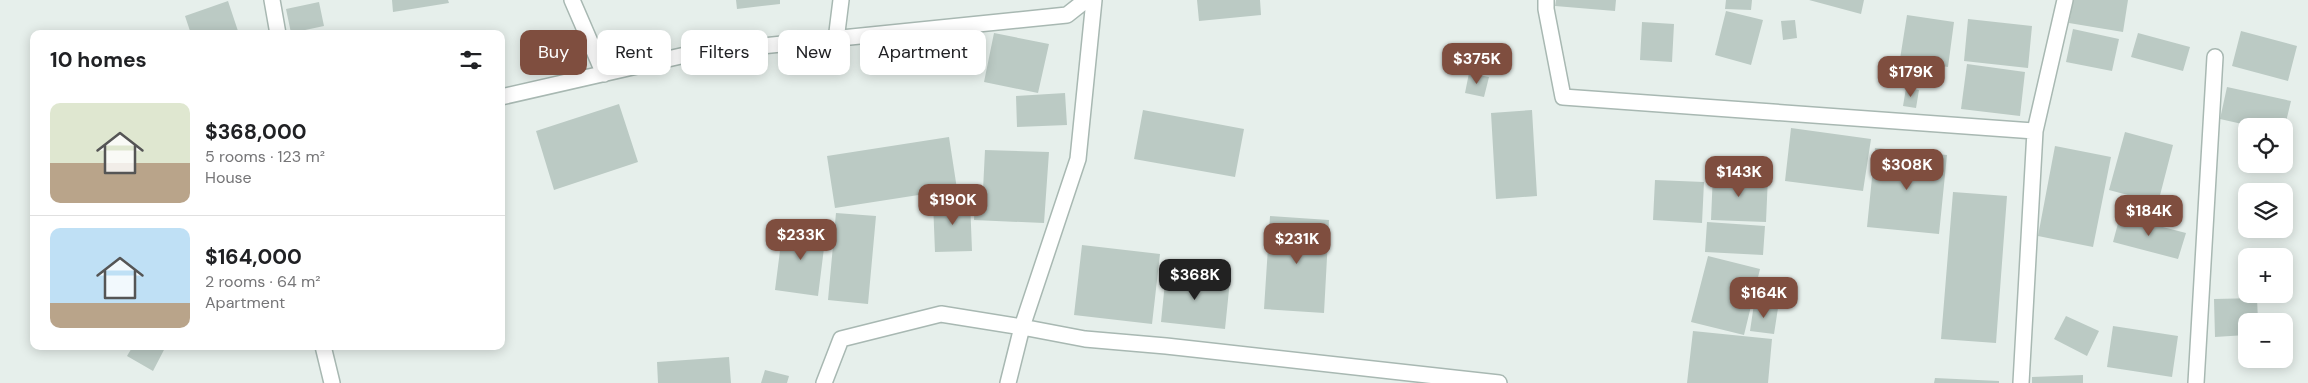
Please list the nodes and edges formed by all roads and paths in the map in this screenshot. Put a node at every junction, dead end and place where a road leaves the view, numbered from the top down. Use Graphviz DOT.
graph roads {
  1 [pos="272,0"];
  2 [pos="572,0"];
  3 [pos="841,0"];
  4 [pos="1086,0"];
  5 [pos="1094,0"];
  6 [pos="1546,0"];
  7 [pos="2065,0"];
  8 [pos="277,30"];
  9 [pos="837,30"];
  10 [pos="850,38"];
  11 [pos="778,45"];
  12 [pos="597,58"];
  13 [pos="671,58"];
  14 [pos="2215,58"];
  15 [pos="600,75"];
  16 [pos="505,96"];
  17 [pos="2035,131"];
  18 [pos="1022,327"];
  19 [pos="324,350"];
  20 [pos="332,383"];
  21 [pos="824,383"];
  22 [pos="1008,383"];
  23 [pos="1498,383"];
  24 [pos="2021,383"];
  25 [pos="2196,383"];
  1 -- 8 [label="street"];
  2 -- 12 [label="street"];
  3 -- 9 [label="street"];
  4 -- 10 [label="street"];
  5 -- 18 [label="street"];
  6 -- 17 [label="street"];
  7 -- 17 [label="street"];
  11 -- 13 [label="street"];
  14 -- 25 [label="street"];
  15 -- 16 [label="street"];
  17 -- 24 [label="street"];
  18 -- 21 [label="street"];
  18 -- 22 [label="street"];
  18 -- 23 [label="street"];
  19 -- 20 [label="street"];
}
